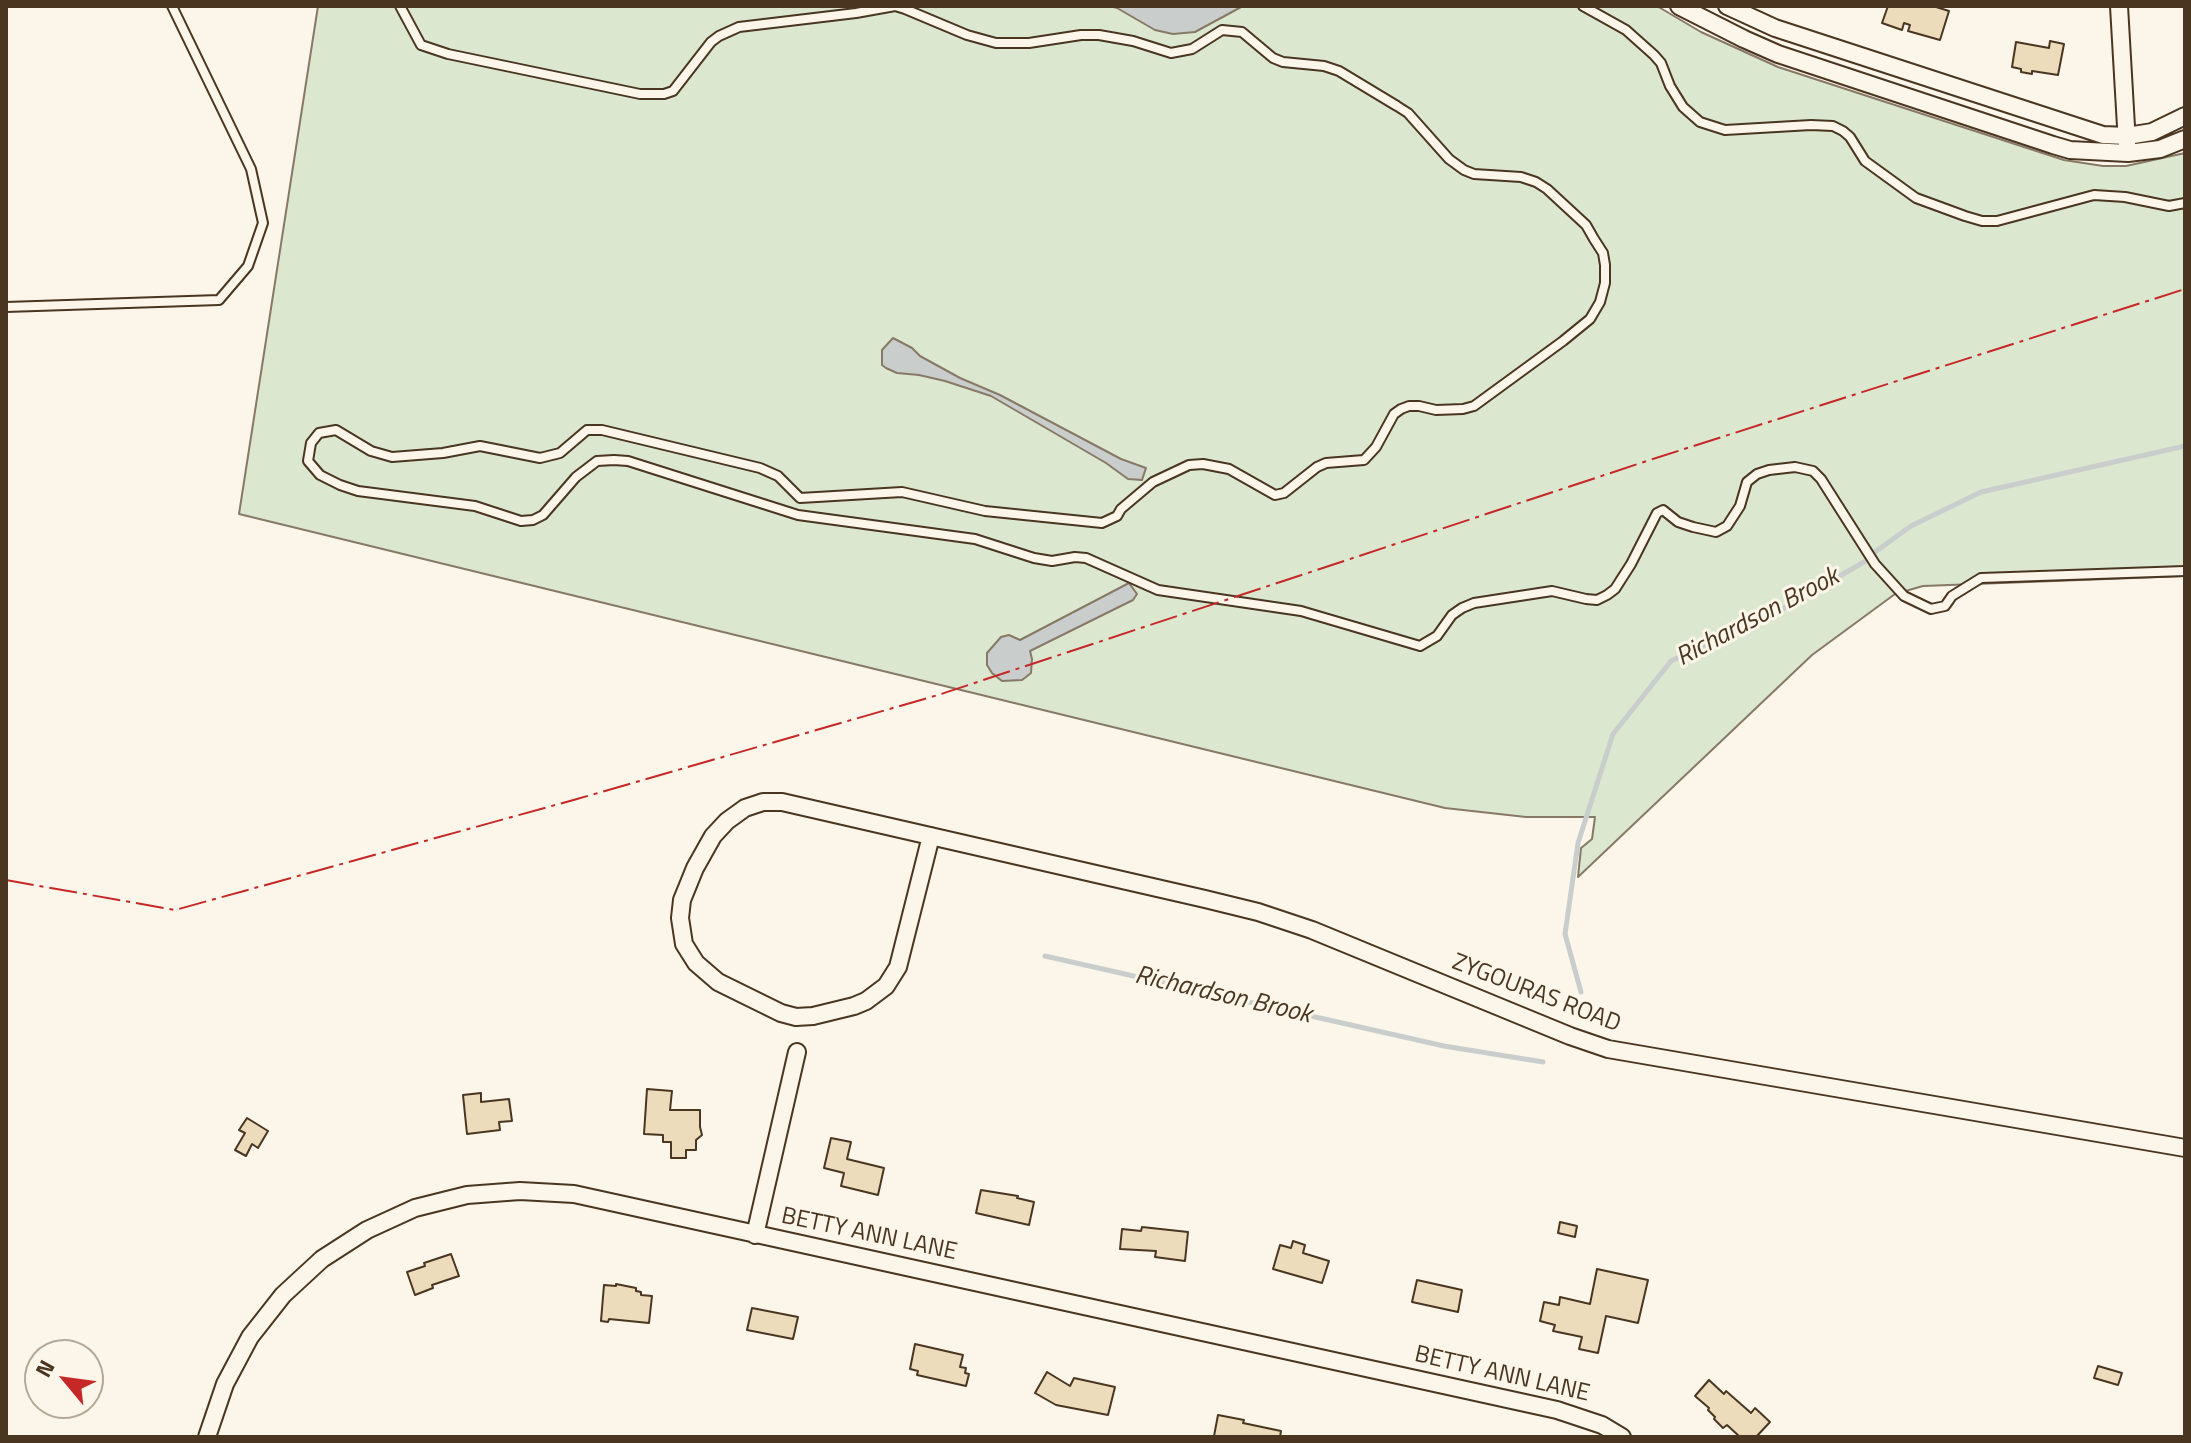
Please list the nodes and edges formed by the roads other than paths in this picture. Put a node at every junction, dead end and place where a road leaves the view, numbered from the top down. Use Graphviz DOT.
graph roads {
  1 [pos="172,6"];
  2 [pos="400,6"];
  3 [pos="1583,6"];
  4 [pos="1679,6"];
  5 [pos="1727,6"];
  6 [pos="2119,6"];
  7 [pos="1878,62"];
  8 [pos="1871,85"];
  9 [pos="2185,116"];
  10 [pos="2185,139"];
  11 [pos="2128,145"];
  12 [pos="2185,203"];
  13 [pos="6,307"];
  14 [pos="2185,571"];
  15 [pos="931,836"];
  16 [pos="797,1052"];
  17 [pos="2185,1148"];
  18 [pos="755,1235"];
  19 [pos="207,1437"];
  20 [pos="1622,1437"];
  1 -- 13 [label="lane"];
  2 -- 14 [label="lane"];
  3 -- 12 [label="lane"];
  4 -- 8 [label="street"];
  5 -- 7 [label="street"];
  6 -- 11 [label="street"];
  7 -- 8 [label="street"];
  7 -- 11 [label="street"];
  8 -- 11 [label="street"];
  9 -- 11 [label="street"];
  10 -- 11 [label="street"];
  15 -- 15 [label="street, ZYGOURAS ROAD"];
  15 -- 17 [label="street, ZYGOURAS ROAD"];
  16 -- 18 [label="street"];
  18 -- 19 [label="street, BETTY ANN LANE"];
  18 -- 20 [label="street, BETTY ANN LANE"];
}
